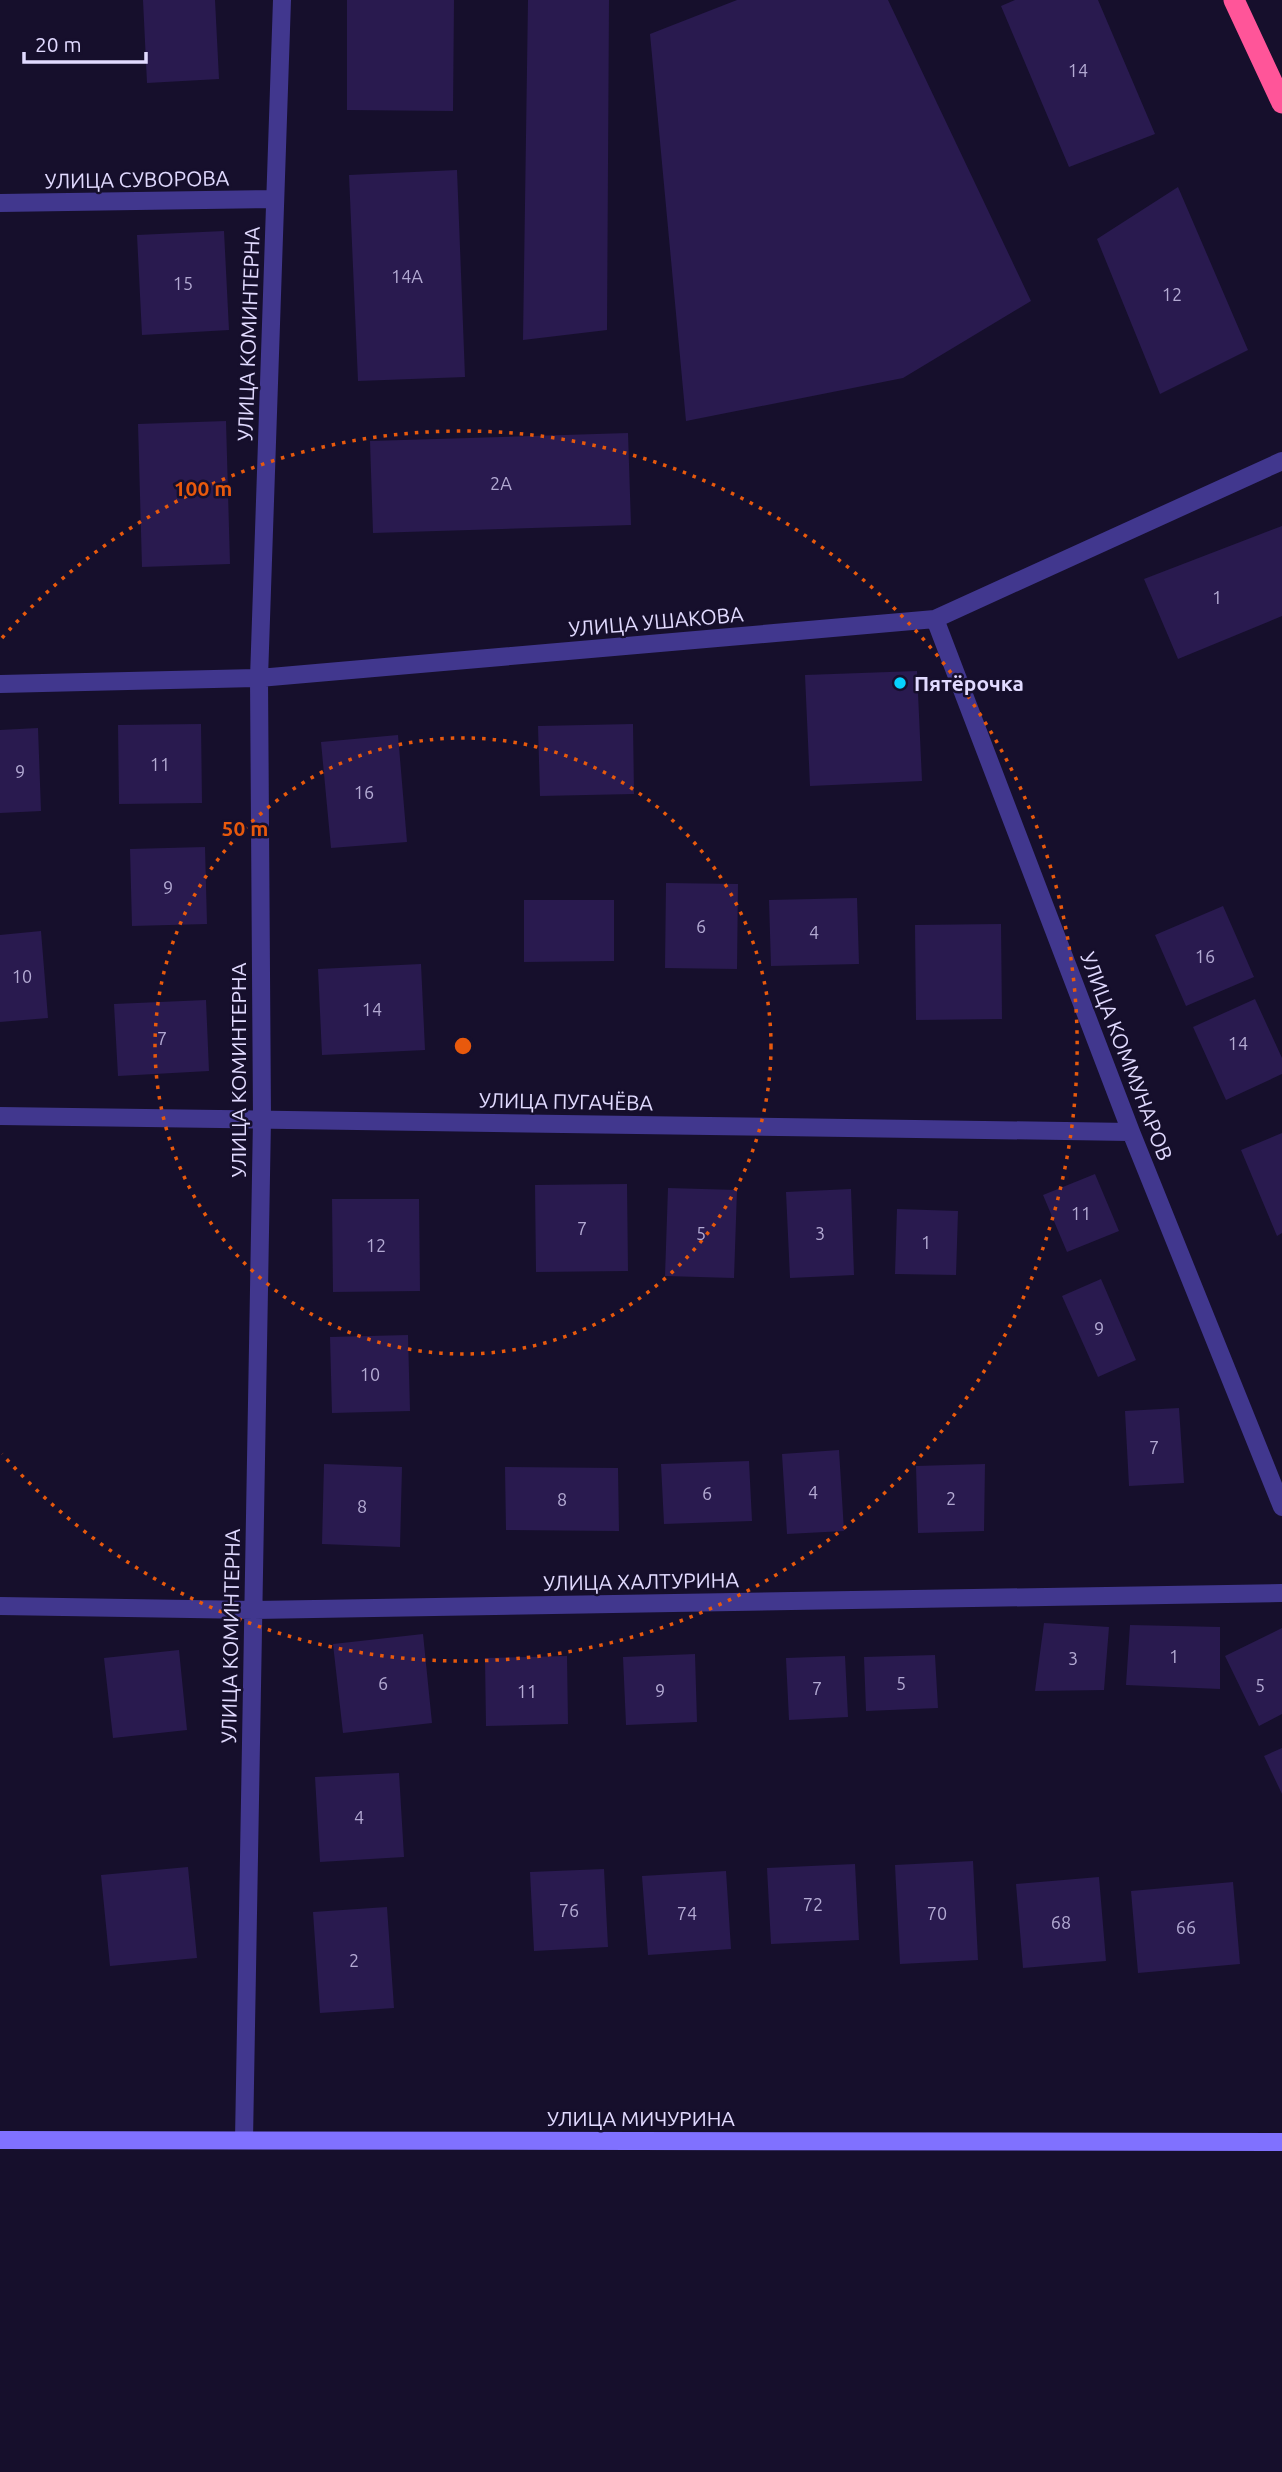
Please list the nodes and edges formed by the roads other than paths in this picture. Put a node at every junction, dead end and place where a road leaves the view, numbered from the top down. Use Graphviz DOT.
graph roads {
  1 [pos="282,0"];
  2 [pos="1234,0"];
  3 [pos="1282,103"];
  4 [pos="275,199"];
  5 [pos="0,203"];
  6 [pos="1282,461"];
  7 [pos="935,619"];
  8 [pos="259,678"];
  9 [pos="0,684"];
  10 [pos="0,1116"];
  11 [pos="262,1119"];
  12 [pos="1131,1132"];
  13 [pos="1282,1507"];
  14 [pos="1282,1593"];
  15 [pos="0,1606"];
  16 [pos="253,1610"];
  17 [pos="0,2140"];
  18 [pos="244,2140"];
  19 [pos="1282,2142"];
  1 -- 4 [label="street, УЛИЦА КОМИНТЕРНА"];
  2 -- 3 [label="highway"];
  4 -- 5 [label="street, УЛИЦА СУВОРОВА"];
  4 -- 8 [label="street, УЛИЦА КОМИНТЕРНА"];
  6 -- 7 [label="street, УЛИЦА УШАКОВА"];
  7 -- 8 [label="street, УЛИЦА УШАКОВА"];
  7 -- 12 [label="street, УЛИЦА КОММУНАРОВ"];
  8 -- 9 [label="street, УЛИЦА УШАКОВА"];
  8 -- 11 [label="street, УЛИЦА КОМИНТЕРНА"];
  10 -- 11 [label="street, УЛИЦА ПУГАЧЁВА"];
  11 -- 12 [label="street, УЛИЦА ПУГАЧЁВА"];
  11 -- 16 [label="street, УЛИЦА КОМИНТЕРНА"];
  12 -- 13 [label="street, УЛИЦА КОММУНАРОВ"];
  14 -- 16 [label="street, УЛИЦА ХАЛТУРИНА"];
  15 -- 16 [label="street, УЛИЦА ХАЛТУРИНА"];
  16 -- 18 [label="street, УЛИЦА КОМИНТЕРНА"];
  17 -- 18 [label="main road, УЛИЦА МИЧУРИНА"];
  18 -- 19 [label="main road, УЛИЦА МИЧУРИНА"];
}
